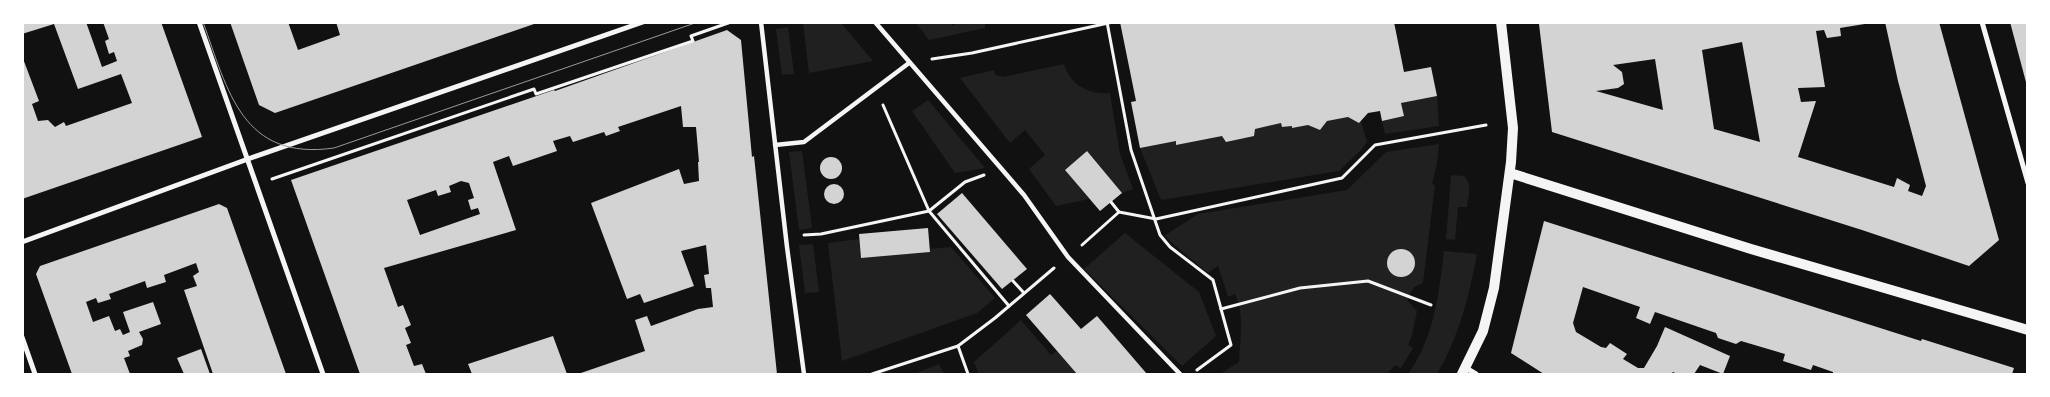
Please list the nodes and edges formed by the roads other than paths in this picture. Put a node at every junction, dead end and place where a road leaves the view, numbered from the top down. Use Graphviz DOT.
graph roads {
  1 [pos="199,22"];
  2 [pos="643,22"];
  3 [pos="761,22"];
  4 [pos="874,22"];
  5 [pos="1502,22"];
  6 [pos="1982,22"];
  7 [pos="909,63"];
  8 [pos="774,145"];
  9 [pos="248,159"];
  10 [pos="1510,173"];
  11 [pos="2028,183"];
  12 [pos="22,242"];
  13 [pos="2028,330"];
  14 [pos="22,337"];
  15 [pos="1464,371"];
  16 [pos="35,374"];
  17 [pos="324,374"];
  18 [pos="804,374"];
  19 [pos="1180,374"];
  20 [pos="1476,374"];
  1 -- 9 [label="street"];
  2 -- 9 [label="street"];
  3 -- 8 [label="street"];
  4 -- 7 [label="street"];
  5 -- 10 [label="main road"];
  6 -- 11 [label="street"];
  7 -- 8 [label="street"];
  7 -- 19 [label="street"];
  8 -- 18 [label="street"];
  9 -- 12 [label="street"];
  9 -- 17 [label="street"];
  10 -- 13 [label="main road"];
  10 -- 15 [label="main road"];
  14 -- 16 [label="street"];
  15 -- 20 [label="street"];
}
